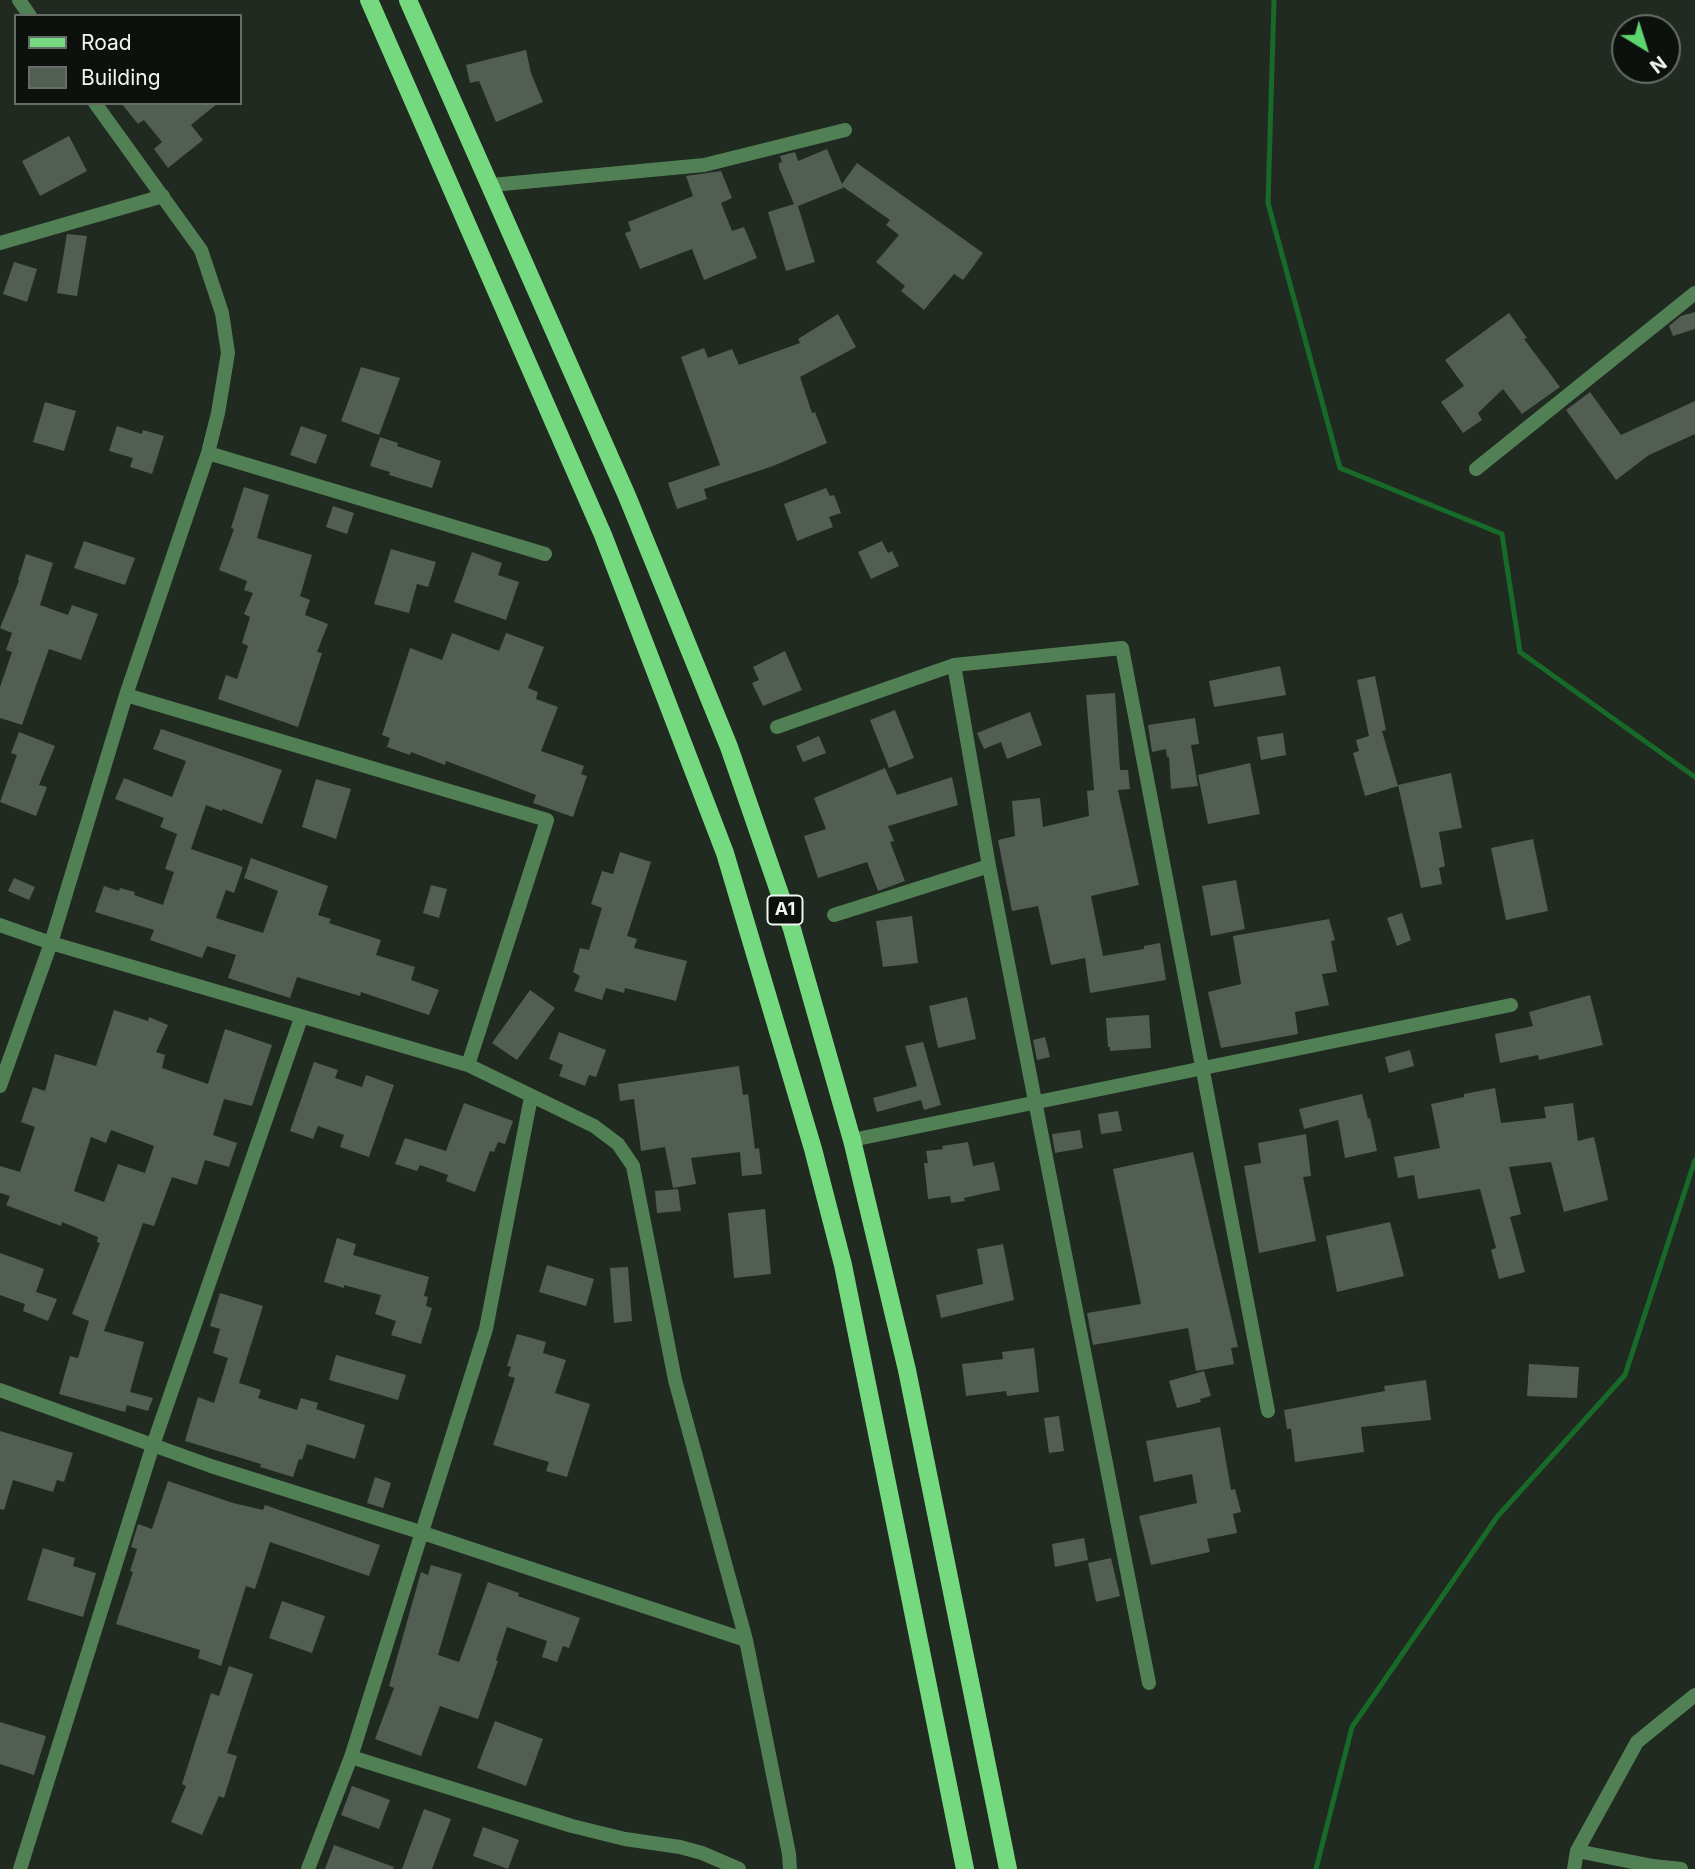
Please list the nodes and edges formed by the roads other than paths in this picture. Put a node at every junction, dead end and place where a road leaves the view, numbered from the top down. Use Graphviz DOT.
graph roads {
  1 [pos="369,0"];
  2 [pos="408,0"];
  3 [pos="96,105"];
  4 [pos="845,130"];
  5 [pos="492,186"];
  6 [pos="163,195"];
  7 [pos="0,243"];
  8 [pos="1695,293"];
  9 [pos="208,453"];
  10 [pos="1476,469"];
  11 [pos="545,554"];
  12 [pos="954,665"];
  13 [pos="126,695"];
  14 [pos="777,727"];
  15 [pos="989,866"];
  16 [pos="834,915"];
  17 [pos="0,925"];
  18 [pos="51,943"];
  19 [pos="1511,1005"];
  20 [pos="301,1018"];
  21 [pos="468,1065"];
  22 [pos="1202,1068"];
  23 [pos="0,1086"];
  24 [pos="531,1097"];
  25 [pos="1036,1103"];
  26 [pos="852,1140"];
  27 [pos="0,1390"];
  28 [pos="1268,1411"];
  29 [pos="153,1445"];
  30 [pos="420,1532"];
  31 [pos="746,1640"];
  32 [pos="1149,1683"];
  33 [pos="1695,1695"];
  34 [pos="351,1757"];
  35 [pos="1577,1851"];
  36 [pos="1653,1868"];
  37 [pos="20,1869"];
  38 [pos="308,1869"];
  39 [pos="739,1869"];
  40 [pos="790,1869"];
  41 [pos="965,1869"];
  42 [pos="1007,1869"];
  43 [pos="1574,1869"];
  44 [pos="1681,1869"];
  1 -- 41 [label="main road, A1"];
  2 -- 5 [label="main road, A1"];
  3 -- 6 [label="street"];
  4 -- 5 [label="street"];
  5 -- 26 [label="main road, A1"];
  6 -- 7 [label="street"];
  6 -- 9 [label="street"];
  8 -- 10 [label="street"];
  9 -- 11 [label="street"];
  9 -- 13 [label="street"];
  12 -- 14 [label="street"];
  12 -- 15 [label="street"];
  12 -- 22 [label="street"];
  13 -- 18 [label="street"];
  13 -- 21 [label="street"];
  15 -- 16 [label="street"];
  15 -- 25 [label="street"];
  17 -- 18 [label="street"];
  18 -- 20 [label="street"];
  18 -- 23 [label="street"];
  19 -- 22 [label="street"];
  20 -- 21 [label="street"];
  20 -- 29 [label="street"];
  21 -- 24 [label="street"];
  22 -- 25 [label="street"];
  22 -- 28 [label="street"];
  24 -- 30 [label="street"];
  24 -- 31 [label="street"];
  25 -- 26 [label="street"];
  25 -- 32 [label="street"];
  26 -- 42 [label="main road, A1"];
  27 -- 29 [label="street"];
  29 -- 30 [label="street"];
  29 -- 37 [label="street"];
  30 -- 31 [label="street"];
  30 -- 34 [label="street"];
  31 -- 40 [label="street"];
  33 -- 35 [label="street"];
  34 -- 38 [label="street"];
  34 -- 39 [label="street"];
  35 -- 36 [label="street"];
  35 -- 43 [label="street"];
  36 -- 44 [label="street"];
}
